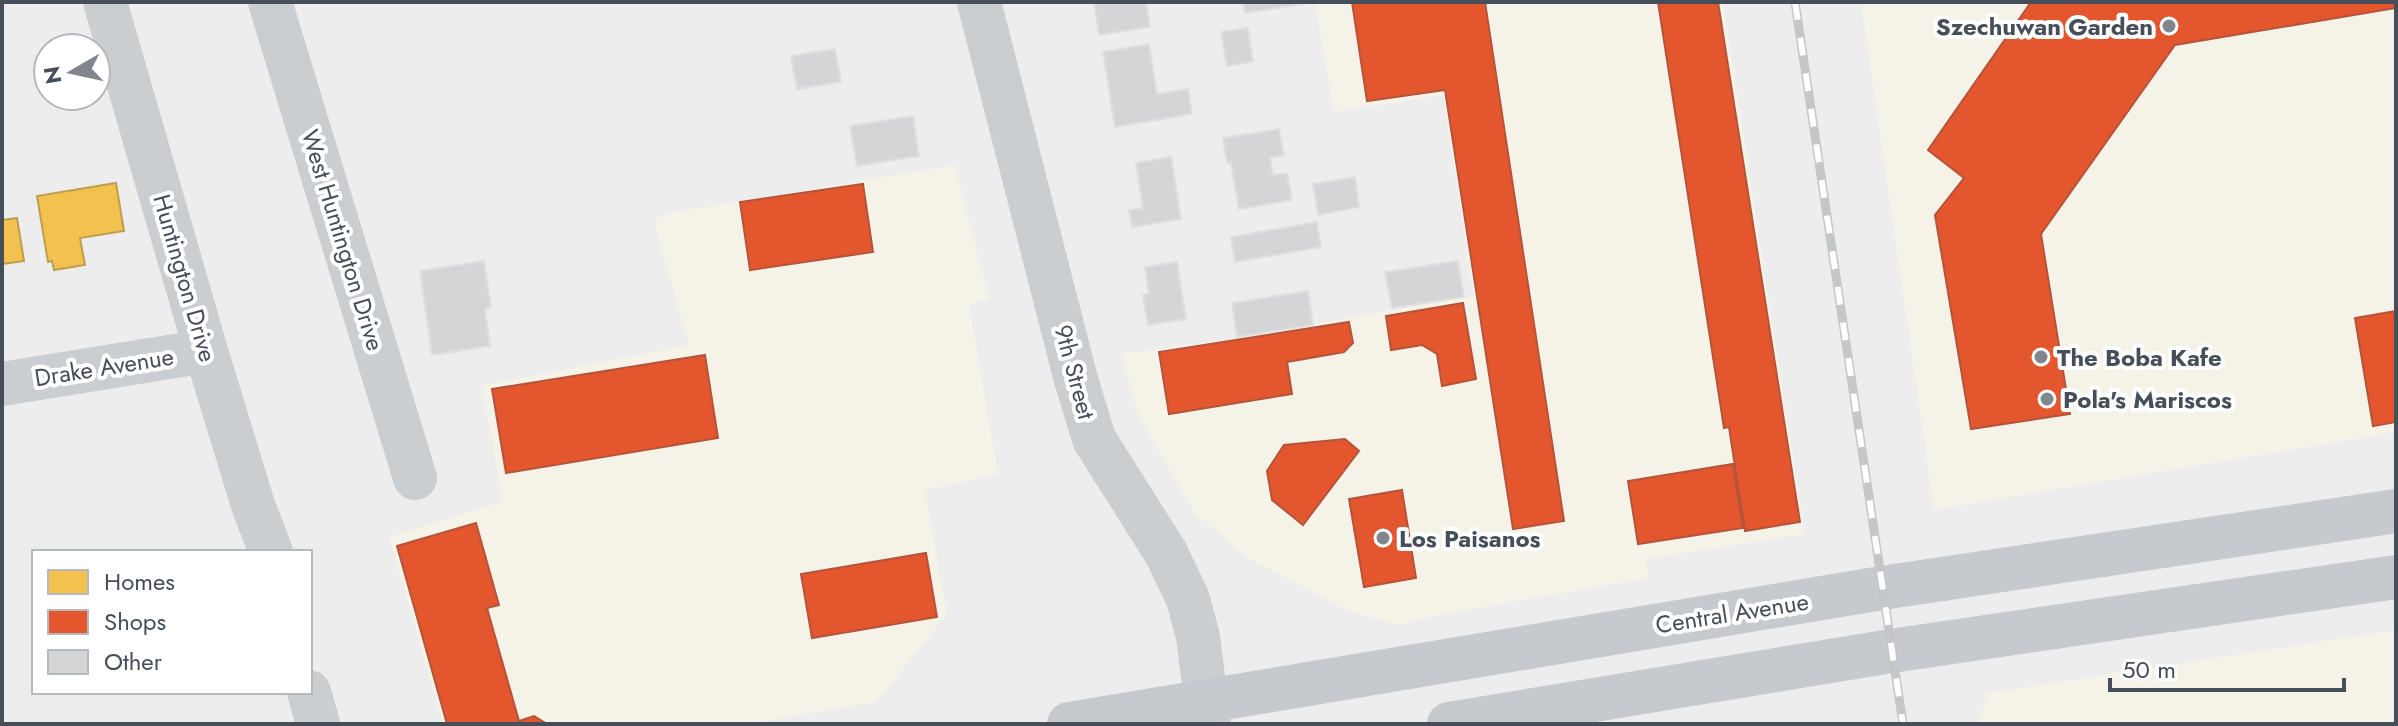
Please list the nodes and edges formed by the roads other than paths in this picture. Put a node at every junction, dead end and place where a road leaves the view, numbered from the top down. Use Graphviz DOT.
graph roads {
  1 [pos="105,2"];
  2 [pos="270,2"];
  3 [pos="979,2"];
  4 [pos="206,351"];
  5 [pos="2,384"];
  6 [pos="415,478"];
  7 [pos="2396,511"];
  8 [pos="270,550"];
  9 [pos="2396,577"];
  10 [pos="310,694"];
  11 [pos="1208,712"];
  12 [pos="318,724"];
  13 [pos="1069,724"];
  14 [pos="1449,724"];
  1 -- 4 [label="street, Huntington Drive"];
  2 -- 6 [label="street, West Huntington Drive"];
  3 -- 11 [label="street, 9th Street"];
  4 -- 5 [label="street, Drake Avenue"];
  4 -- 8 [label="street, Huntington Drive"];
  7 -- 11 [label="main road, Central Avenue"];
  9 -- 14 [label="main road"];
  10 -- 12 [label="street"];
  11 -- 13 [label="main road, Central Avenue"];
}
